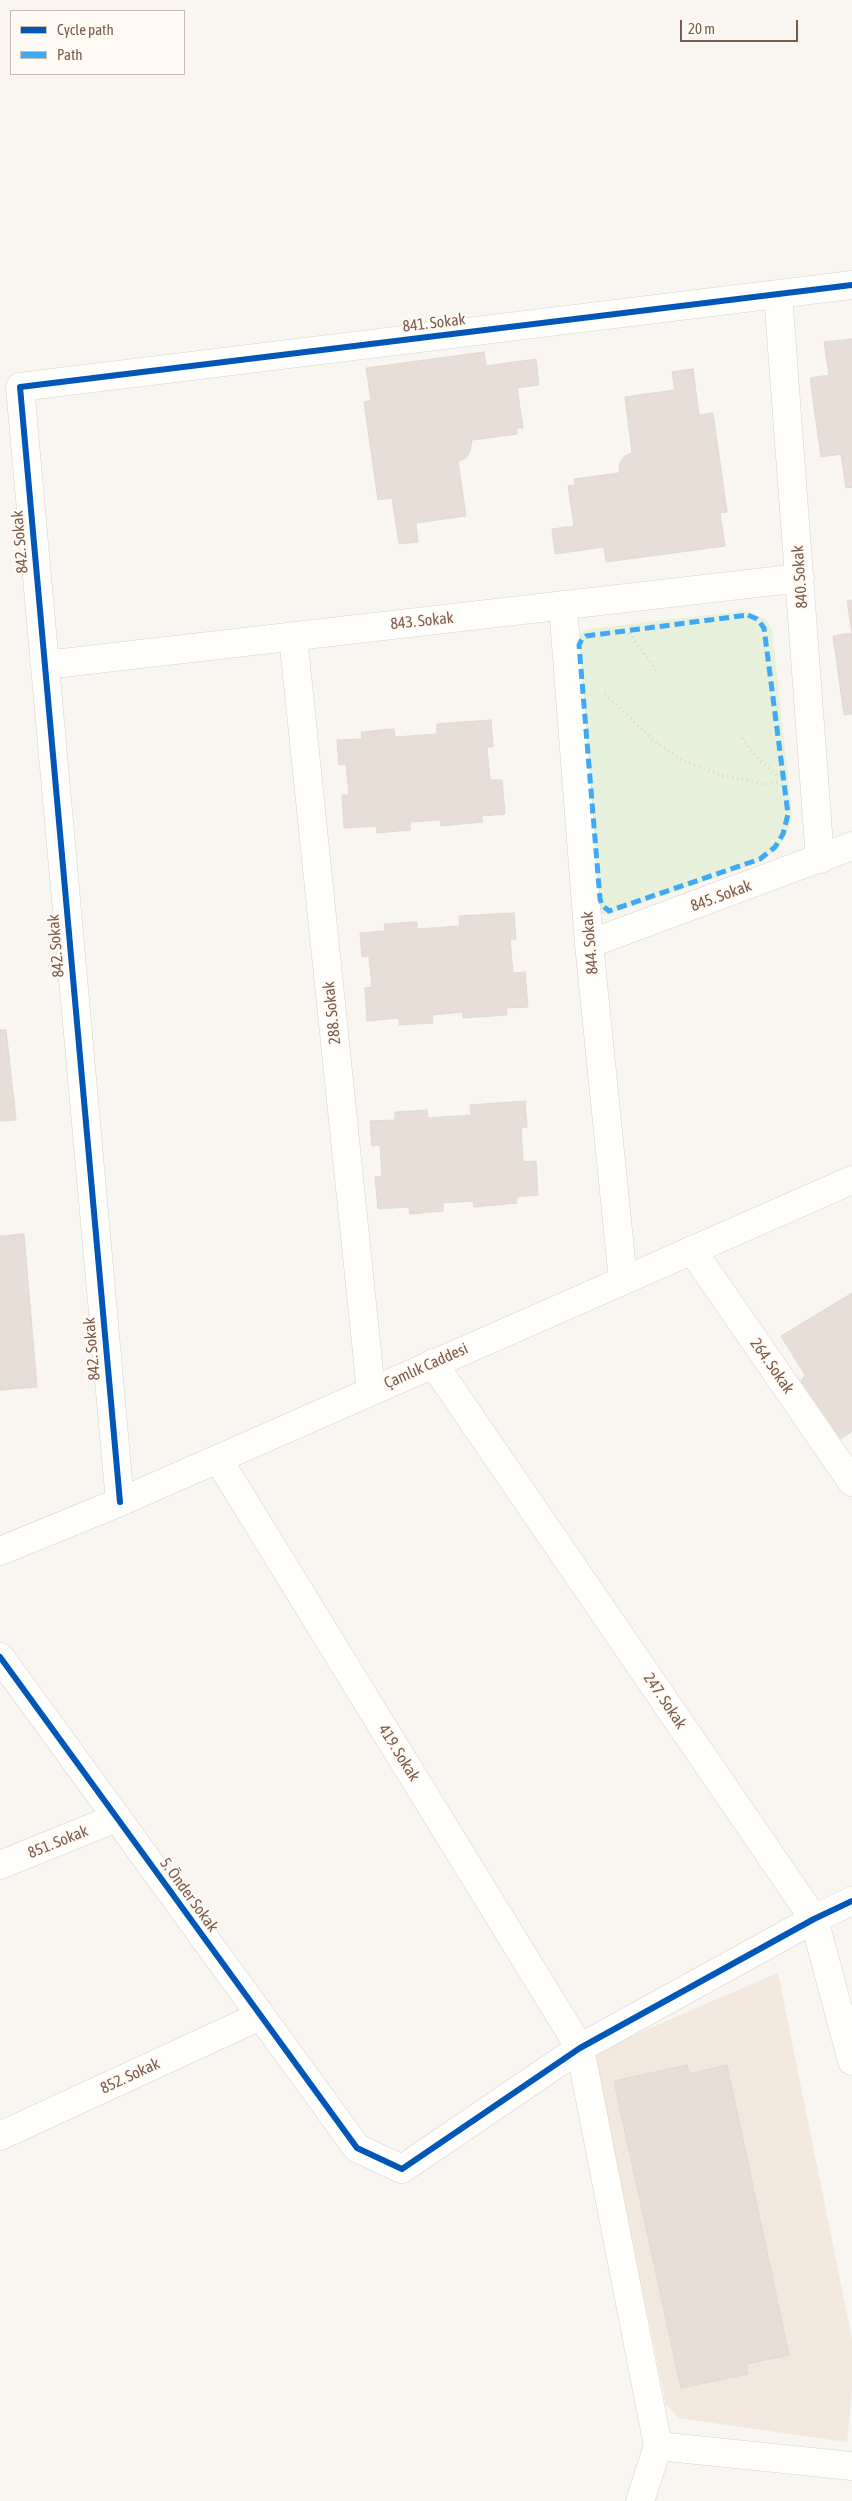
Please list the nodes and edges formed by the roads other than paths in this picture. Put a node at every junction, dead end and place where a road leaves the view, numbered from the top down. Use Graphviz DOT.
graph roads {
  1 [pos="852,285"];
  2 [pos="778,294"];
  3 [pos="20,387"];
  4 [pos="800,578"];
  5 [pos="563,605"];
  6 [pos="293,636"];
  7 [pos="45,665"];
  8 [pos="852,846"];
  9 [pos="820,859"];
  10 [pos="590,944"];
  11 [pos="852,1180"];
  12 [pos="692,1250"];
  13 [pos="623,1280"];
  14 [pos="434,1363"];
  15 [pos="371,1391"];
  16 [pos="218,1459"];
  17 [pos="852,1482"];
  18 [pos="120,1502"];
  19 [pos="0,1551"];
  20 [pos="0,1657"];
  21 [pos="116,1818"];
  22 [pos="0,1865"];
  23 [pos="852,1901"];
  24 [pos="814,1919"];
  25 [pos="260,2016"];
  26 [pos="580,2048"];
  27 [pos="852,2061"];
  28 [pos="0,2136"];
  29 [pos="658,2446"];
  30 [pos="852,2466"];
  31 [pos="640,2501"];
  1 -- 2 [label="street, 841. Sokak"];
  2 -- 3 [label="street, 841. Sokak"];
  2 -- 4 [label="street, 840. Sokak"];
  3 -- 7 [label="street, 842. Sokak"];
  4 -- 5 [label="street, 843. Sokak"];
  4 -- 9 [label="street, 840. Sokak"];
  5 -- 6 [label="street, 843. Sokak"];
  5 -- 10 [label="street, 844. Sokak"];
  6 -- 7 [label="street, 843. Sokak"];
  6 -- 15 [label="street, 288. Sokak"];
  7 -- 18 [label="street, 842. Sokak"];
  8 -- 9 [label="street, 845. Sokak"];
  9 -- 10 [label="street, 845. Sokak"];
  10 -- 13 [label="street, 844. Sokak"];
  11 -- 12 [label="street, Çamlık Caddesi"];
  12 -- 13 [label="street, Çamlık Caddesi"];
  12 -- 17 [label="street, 264. Sokak"];
  13 -- 14 [label="street, Çamlık Caddesi"];
  14 -- 15 [label="street, Çamlık Caddesi"];
  14 -- 24 [label="street, 247. Sokak"];
  15 -- 16 [label="street, Çamlık Caddesi"];
  16 -- 18 [label="street, Çamlık Caddesi"];
  16 -- 26 [label="street, 419. Sokak"];
  18 -- 19 [label="street, Çamlık Caddesi"];
  20 -- 21 [label="street, 5. Önder Sokak"];
  21 -- 22 [label="street, 851. Sokak"];
  21 -- 25 [label="street, 5. Önder Sokak"];
  23 -- 24 [label="street"];
  24 -- 26 [label="street"];
  24 -- 27 [label="street, 247. Sokak"];
  25 -- 26 [label="street, 5. Önder Sokak"];
  25 -- 28 [label="street, 852. Sokak"];
  26 -- 29 [label="street"];
  29 -- 30 [label="street"];
  29 -- 31 [label="street"];
}
